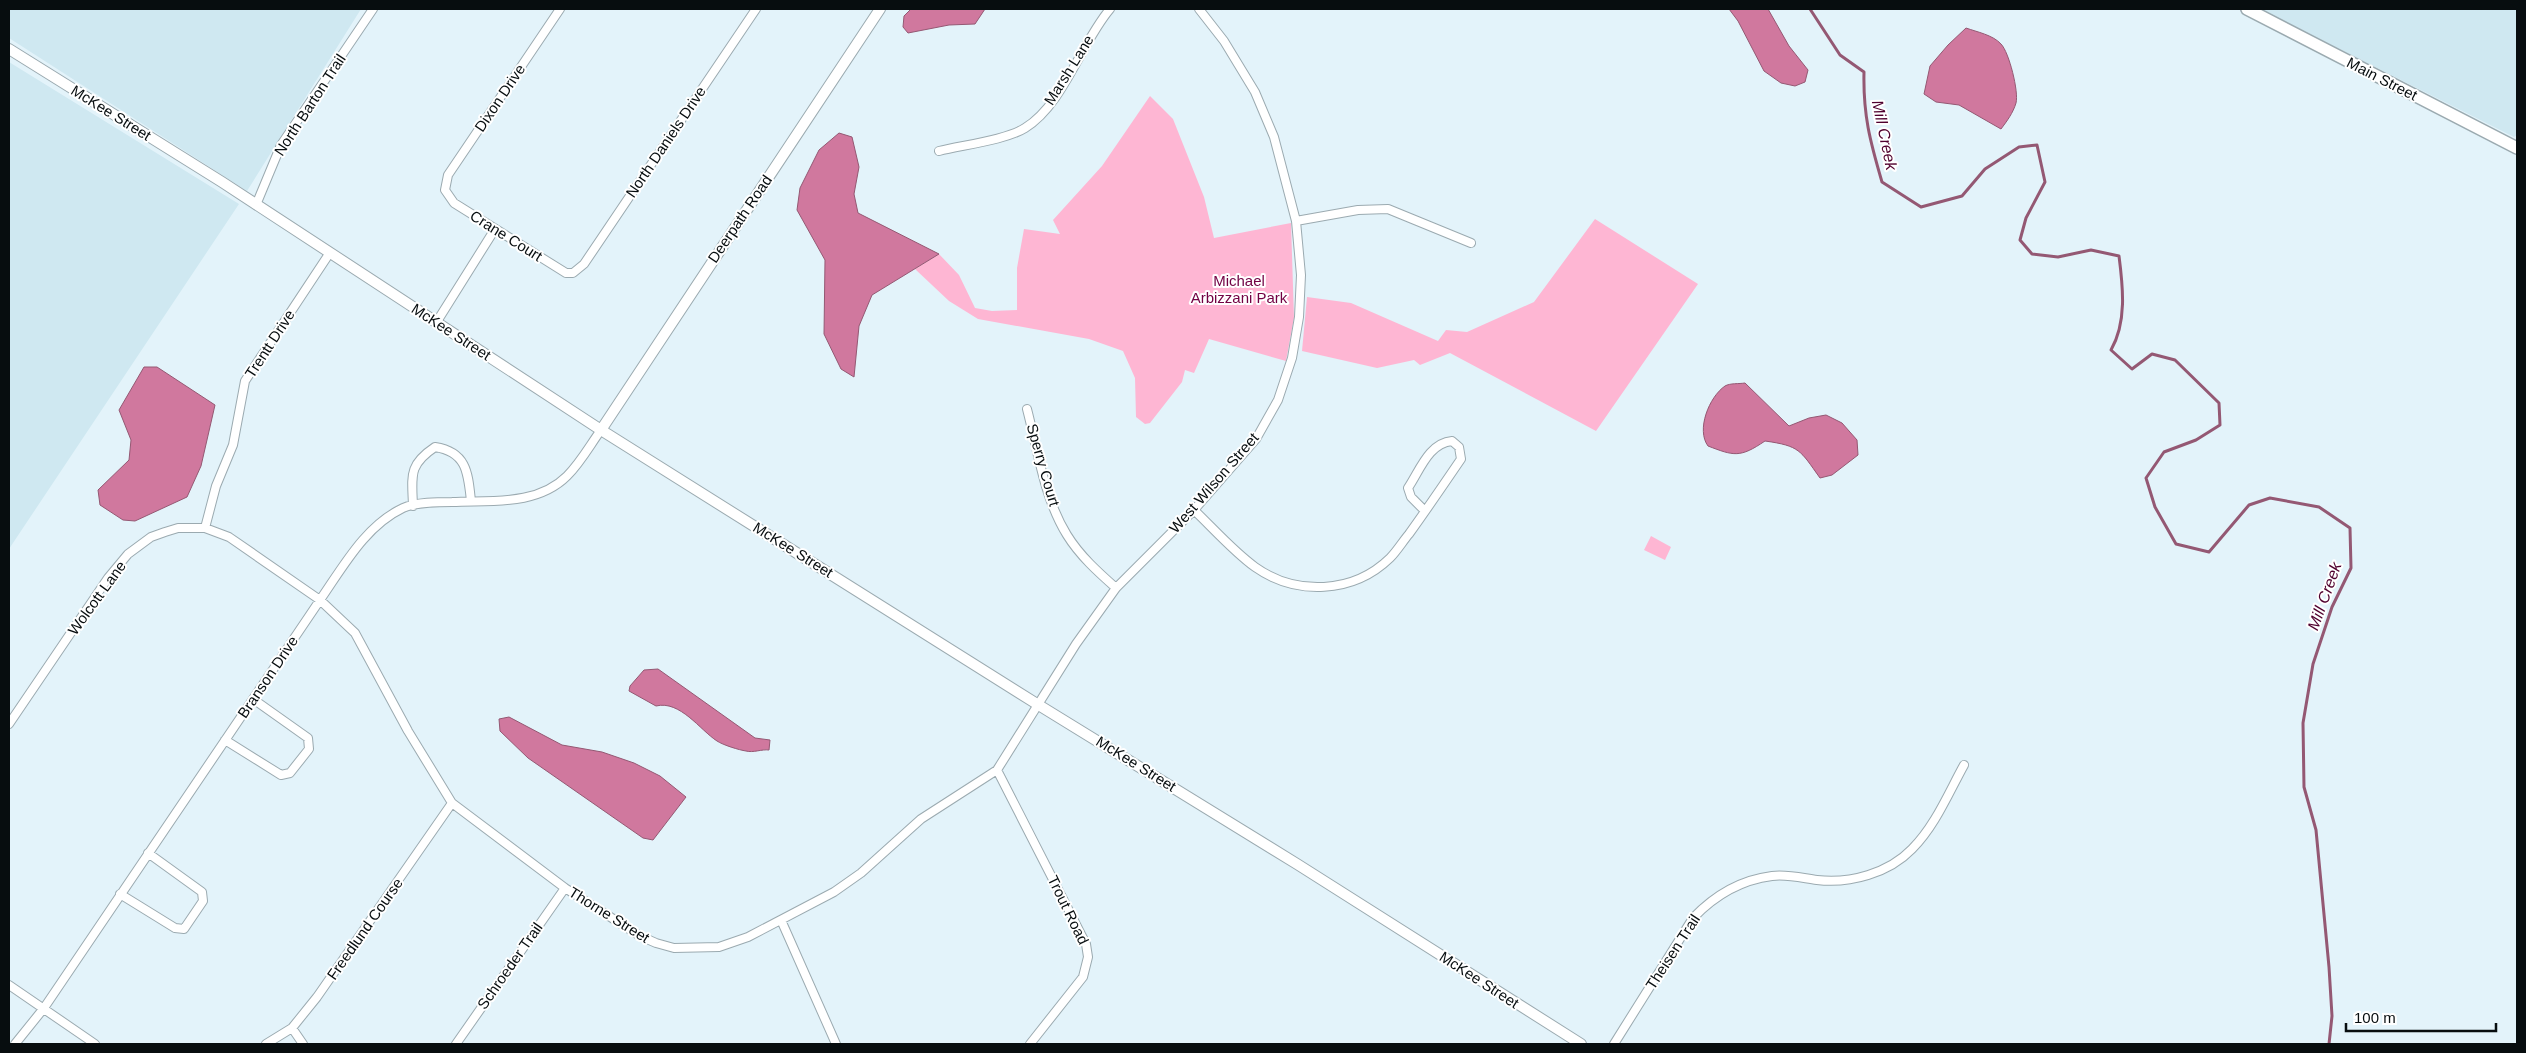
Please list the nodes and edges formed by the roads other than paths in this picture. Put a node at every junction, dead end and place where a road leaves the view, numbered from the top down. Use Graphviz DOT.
graph roads {
  1 [pos="373,9"];
  2 [pos="560,9"];
  3 [pos="756,9"];
  4 [pos="880,9"];
  5 [pos="1110,9"];
  6 [pos="1199,9"];
  7 [pos="2247,9"];
  8 [pos="9,49"];
  9 [pos="2517,148"];
  10 [pos="939,151"];
  11 [pos="445,190"];
  12 [pos="256,205"];
  13 [pos="1296,221"];
  14 [pos="495,229"];
  15 [pos="1471,243"];
  16 [pos="329,254"];
  17 [pos="573,273"];
  18 [pos="436,323"];
  19 [pos="1027,409"];
  20 [pos="601,430"];
  21 [pos="471,501"];
  22 [pos="413,506"];
  23 [pos="1194,510"];
  24 [pos="1425,511"];
  25 [pos="205,528"];
  26 [pos="1116,588"];
  27 [pos="320,600"];
  28 [pos="253,699"];
  29 [pos="1037,704"];
  30 [pos="9,724"];
  31 [pos="225,740"];
  32 [pos="1964,765"];
  33 [pos="997,770"];
  34 [pos="452,803"];
  35 [pos="148,853"];
  36 [pos="565,888"];
  37 [pos="120,894"];
  38 [pos="781,920"];
  39 [pos="9,985"];
  40 [pos="44,1008"];
  41 [pos="292,1028"];
  42 [pos="15,1044"];
  43 [pos="95,1044"];
  44 [pos="266,1044"];
  45 [pos="304,1044"];
  46 [pos="456,1044"];
  47 [pos="836,1044"];
  48 [pos="1030,1044"];
  49 [pos="1581,1044"];
  50 [pos="1614,1044"];
  1 -- 12 [label="street, North Barton Trail"];
  2 -- 11 [label="street, Dixon Drive"];
  3 -- 17 [label="street, North Daniels Drive"];
  4 -- 20 [label="street, Deerpath Road"];
  5 -- 10 [label="street, Marsh Lane"];
  6 -- 13 [label="street, West Wilson Street"];
  7 -- 9 [label="main road, Main Street"];
  8 -- 12 [label="street, McKee Street"];
  11 -- 14 [label="street, Crane Court"];
  12 -- 16 [label="street, McKee Street"];
  13 -- 15 [label="street"];
  13 -- 23 [label="street, West Wilson Street"];
  14 -- 17 [label="street, Crane Court"];
  14 -- 18 [label="street"];
  16 -- 18 [label="street, McKee Street"];
  16 -- 25 [label="street, Trentt Drive"];
  18 -- 20 [label="street, McKee Street"];
  19 -- 26 [label="street, Sperry Court"];
  20 -- 21 [label="street, Branson Drive"];
  20 -- 29 [label="street, McKee Street"];
  21 -- 22 [label="street, Branson Drive"];
  21 -- 22 [label="street"];
  22 -- 27 [label="street, Branson Drive"];
  23 -- 24 [label="street"];
  23 -- 26 [label="street, West Wilson Street"];
  24 -- 24 [label="street"];
  25 -- 27 [label="street, Wolcott Lane"];
  25 -- 30 [label="street, Wolcott Lane"];
  26 -- 29 [label="street, West Wilson Street"];
  27 -- 28 [label="street, Branson Drive"];
  27 -- 34 [label="street, Thorne Street"];
  28 -- 31 [label="street, Branson Drive"];
  28 -- 31 [label="street"];
  29 -- 33 [label="street, Thorne Street"];
  29 -- 49 [label="street, McKee Street"];
  31 -- 35 [label="street, Branson Drive"];
  32 -- 50 [label="street, Theisen Trail"];
  33 -- 38 [label="street, Thorne Street"];
  33 -- 48 [label="street, Trout Road"];
  34 -- 36 [label="street, Thorne Street"];
  34 -- 41 [label="street, Freedlund Course"];
  35 -- 37 [label="street, Branson Drive"];
  35 -- 37 [label="street"];
  36 -- 38 [label="street, Thorne Street"];
  36 -- 46 [label="street, Schroeder Trail"];
  37 -- 40 [label="street, Branson Drive"];
  38 -- 47 [label="street"];
  39 -- 40 [label="street"];
  40 -- 42 [label="street, Branson Drive"];
  40 -- 43 [label="street"];
  41 -- 44 [label="street, Freedlund Course"];
  41 -- 45 [label="street"];
}
